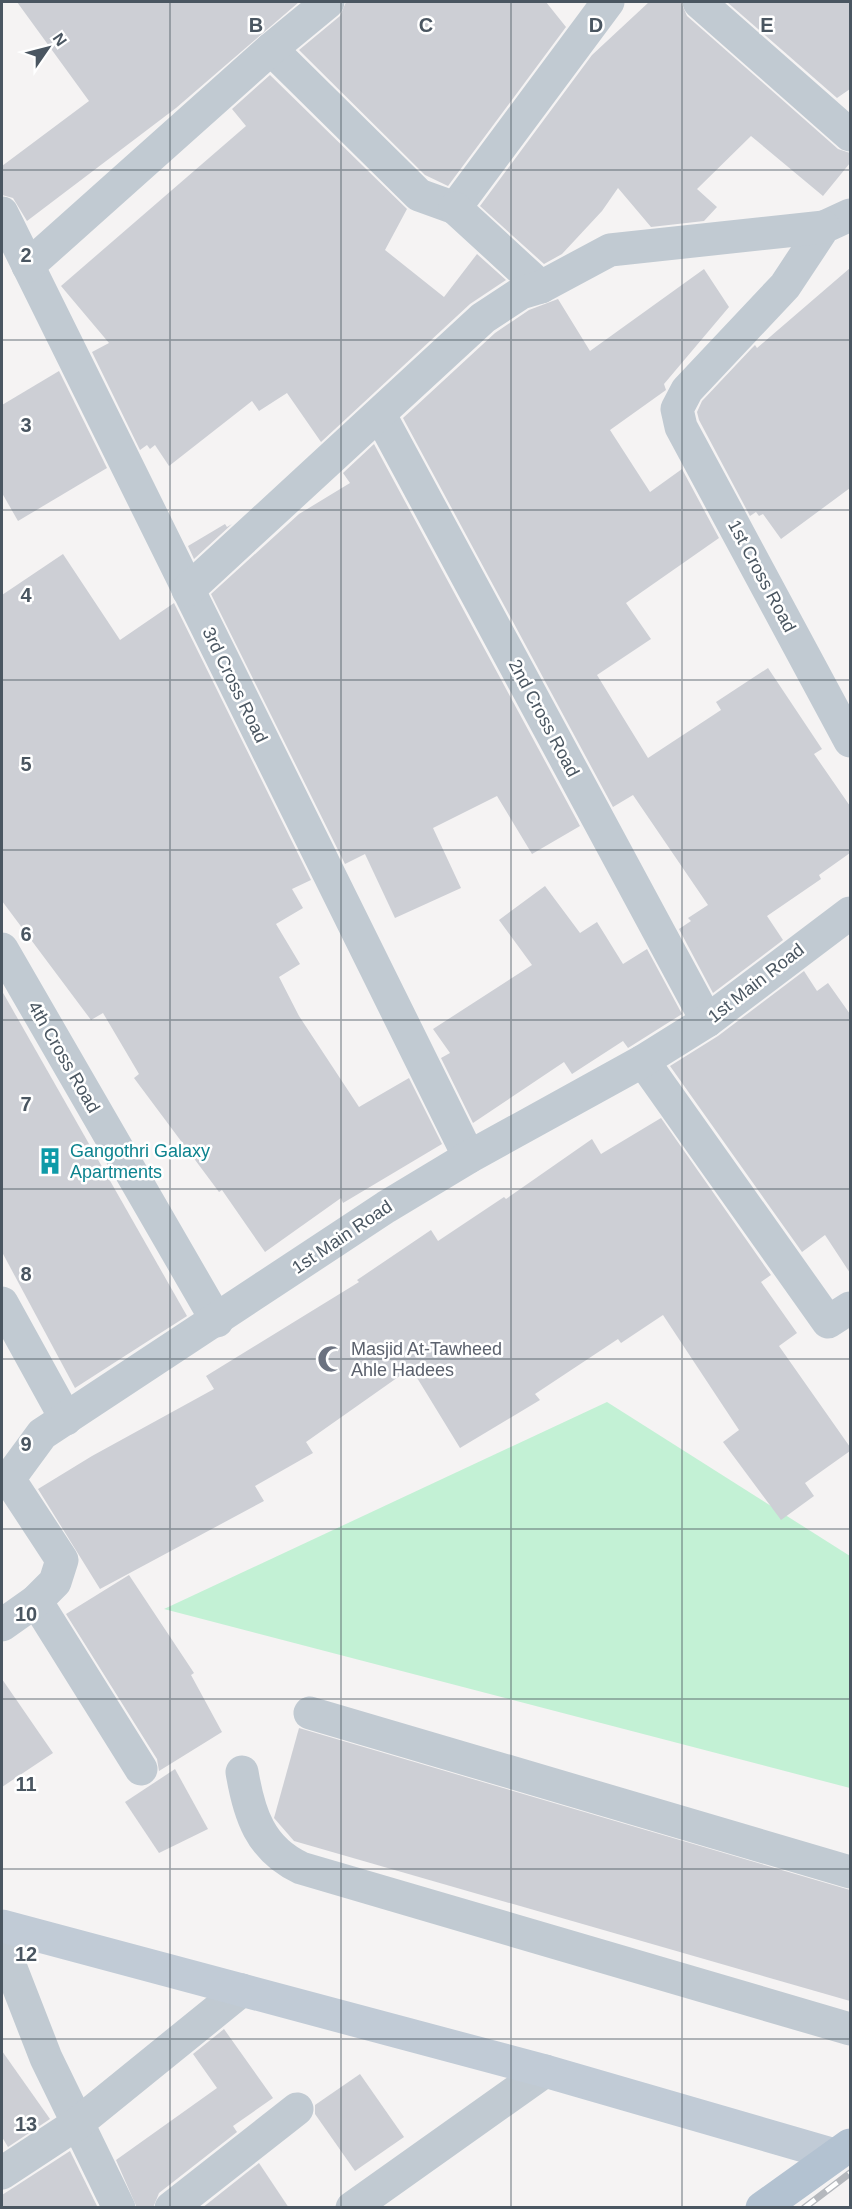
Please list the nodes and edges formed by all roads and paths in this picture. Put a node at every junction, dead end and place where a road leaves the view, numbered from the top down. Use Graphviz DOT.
graph roads {
  1 [pos="328,2"];
  2 [pos="608,2"];
  3 [pos="699,2"];
  4 [pos="271,49"];
  5 [pos="850,135"];
  6 [pos="455,208"];
  7 [pos="2,213"];
  8 [pos="837,221"];
  9 [pos="28,266"];
  10 [pos="541,287"];
  11 [pos="380,415"];
  12 [pos="188,590"];
  13 [pos="850,741"];
  14 [pos="850,913"];
  15 [pos="2,949"];
  16 [pos="707,1021"];
  17 [pos="643,1061"];
  18 [pos="469,1157"];
  19 [pos="2,1304"];
  20 [pos="839,1315"];
  21 [pos="217,1321"];
  22 [pos="66,1419"];
  23 [pos="36,1601"];
  24 [pos="2,1625"];
  25 [pos="310,1713"];
  26 [pos="141,1769"];
  27 [pos="242,1772"];
  28 [pos="850,1872"];
  29 [pos="2,1926"];
  30 [pos="2,1945"];
  31 [pos="242,1990"];
  32 [pos="850,2029"];
  33 [pos="545,2071"];
  34 [pos="297,2109"];
  35 [pos="78,2123"];
  36 [pos="843,2150"];
  37 [pos="2,2173"];
  38 [pos="119,2208"];
  39 [pos="171,2208"];
  40 [pos="352,2208"];
  41 [pos="762,2208"];
  1 -- 4 [label="street"];
  2 -- 6 [label="street"];
  3 -- 5 [label="street"];
  4 -- 6 [label="street"];
  4 -- 9 [label="street"];
  6 -- 10 [label="street"];
  7 -- 9 [label="street, 3rd Cross Road"];
  8 -- 10 [label="street"];
  8 -- 13 [label="street, 1st Cross Road"];
  9 -- 12 [label="street, 3rd Cross Road"];
  10 -- 11 [label="street"];
  11 -- 12 [label="street"];
  11 -- 16 [label="street, 2nd Cross Road"];
  12 -- 18 [label="street, 3rd Cross Road"];
  14 -- 16 [label="street, 1st Main Road"];
  15 -- 21 [label="street, 4th Cross Road"];
  16 -- 17 [label="street, 1st Main Road"];
  17 -- 18 [label="street, 1st Main Road"];
  17 -- 20 [label="street"];
  18 -- 21 [label="street, 1st Main Road"];
  19 -- 22 [label="street"];
  21 -- 22 [label="street, 1st Main Road"];
  22 -- 23 [label="street, 1st Main Road"];
  23 -- 24 [label="street, 1st Main Road"];
  23 -- 26 [label="street"];
  25 -- 28 [label="street"];
  27 -- 32 [label="street"];
  29 -- 31 [label="street"];
  30 -- 35 [label="street"];
  31 -- 33 [label="street"];
  31 -- 35 [label="street"];
  33 -- 36 [label="street"];
  33 -- 40 [label="street"];
  34 -- 39 [label="street"];
  35 -- 37 [label="street"];
  35 -- 38 [label="street"];
  36 -- 41 [label="main road"];
}
